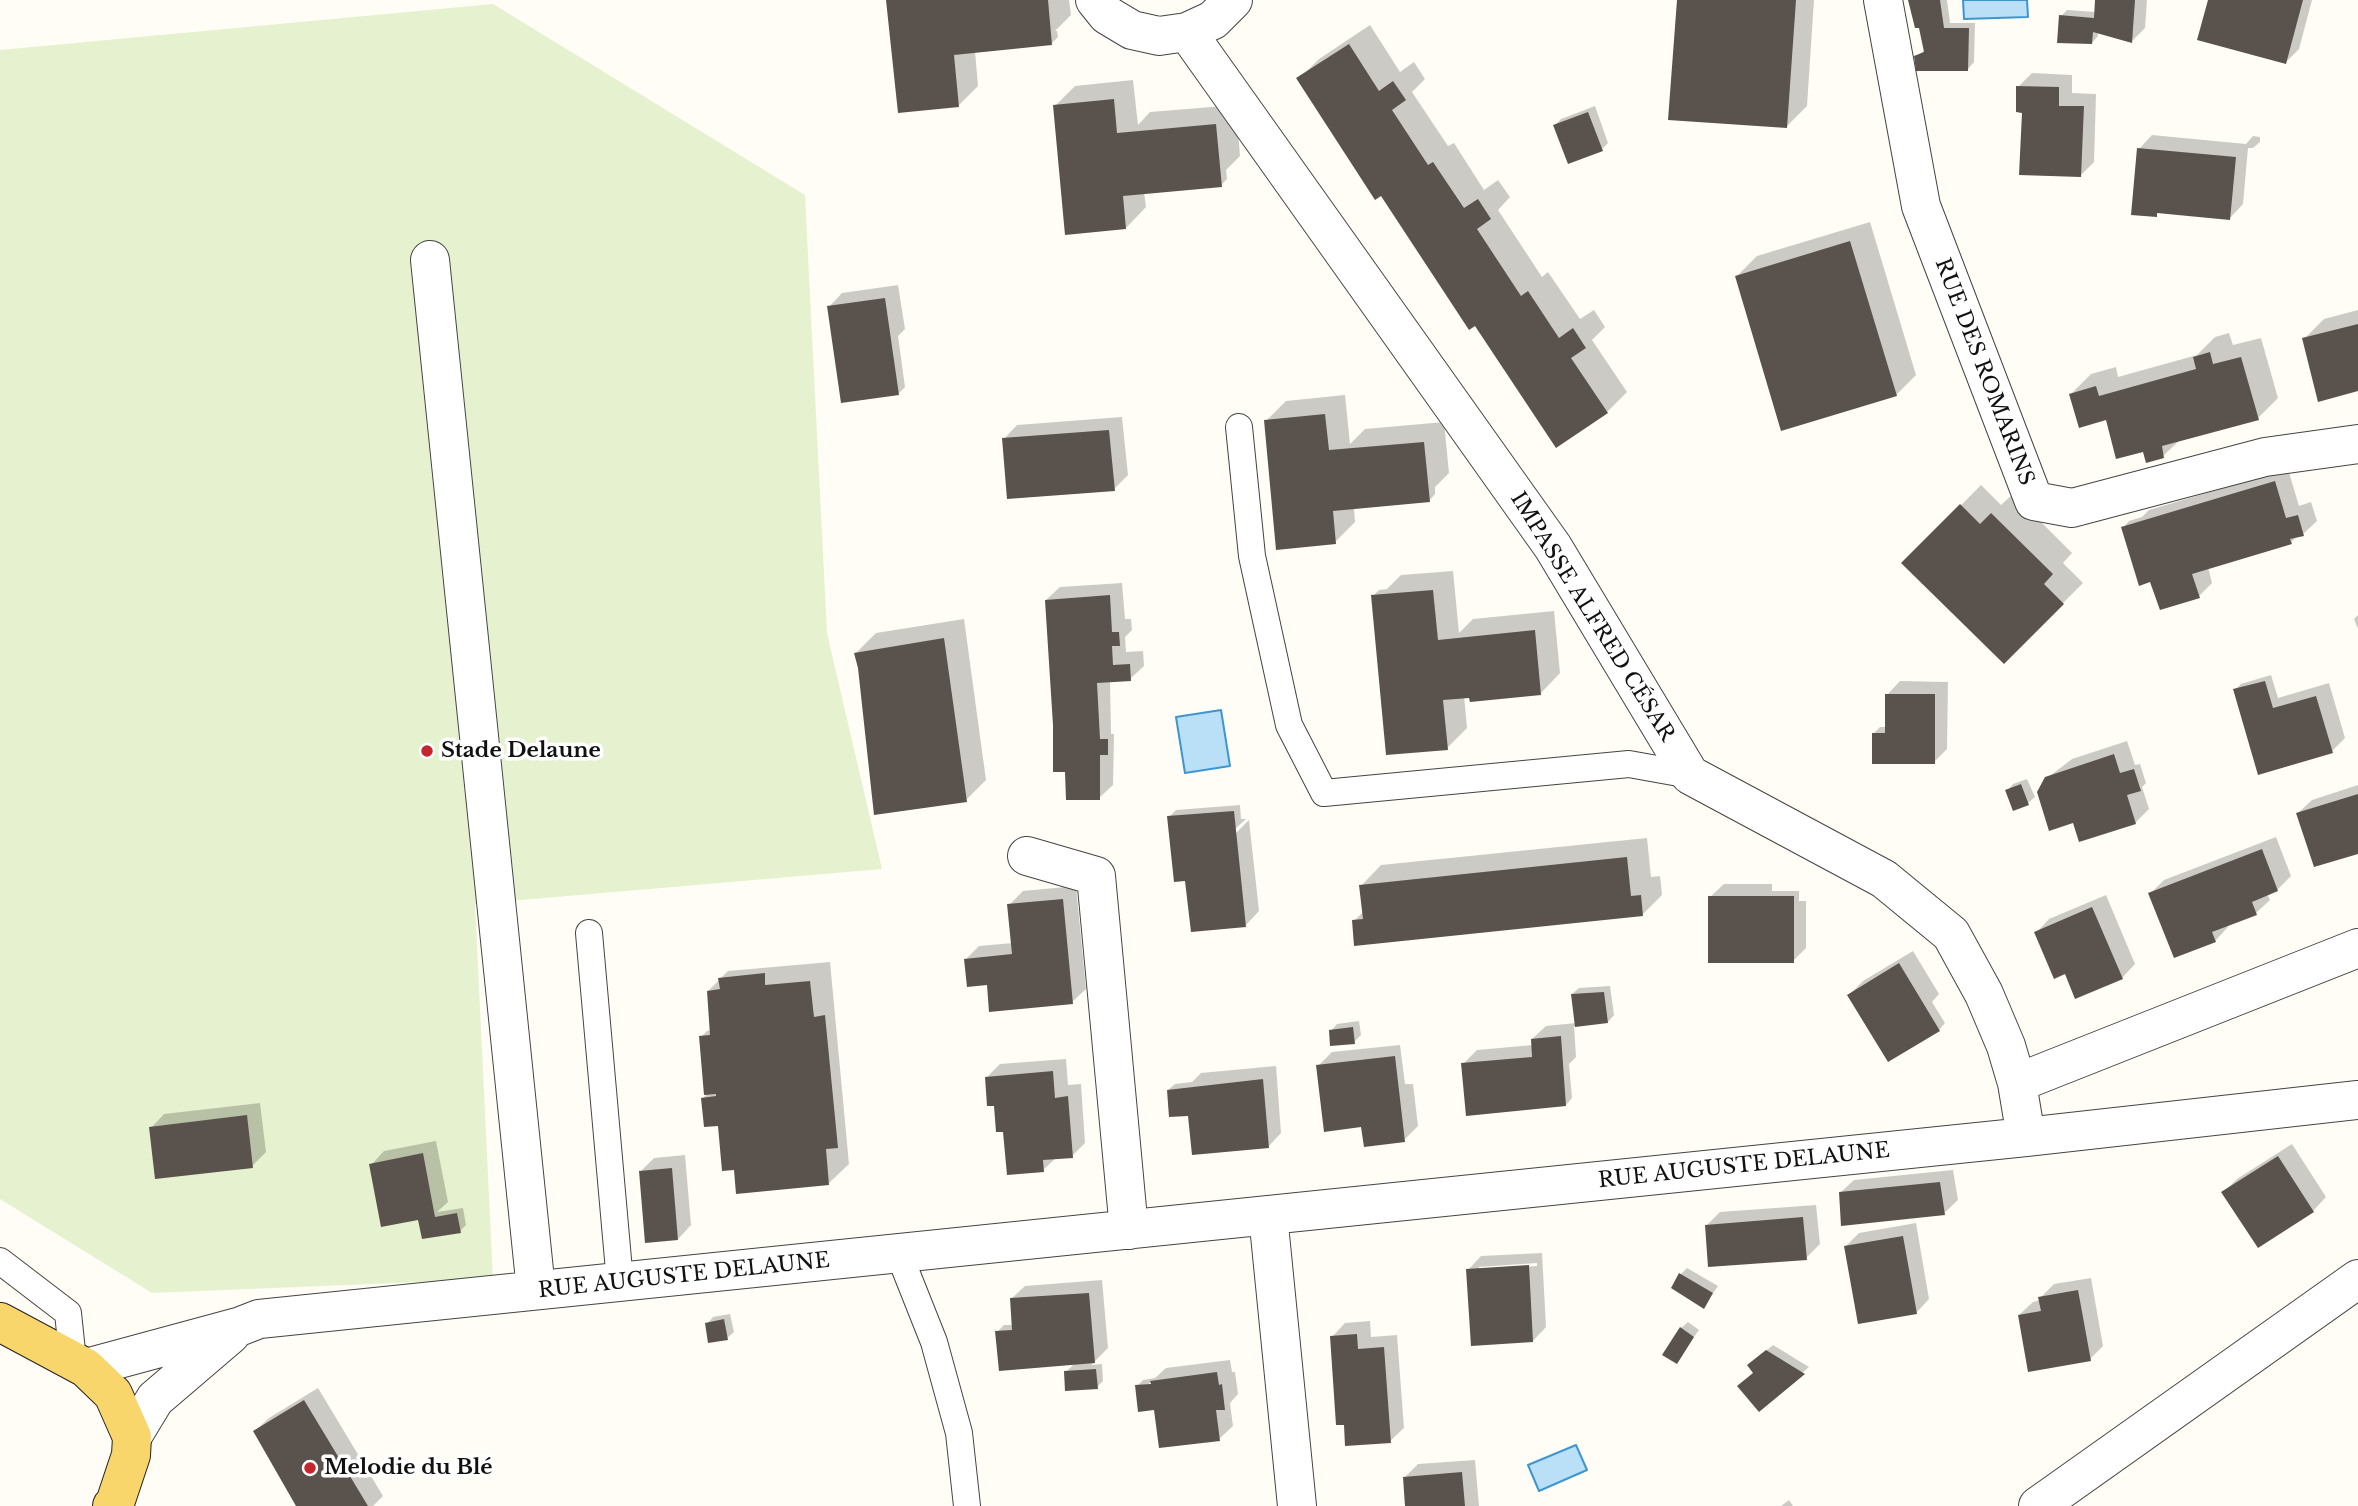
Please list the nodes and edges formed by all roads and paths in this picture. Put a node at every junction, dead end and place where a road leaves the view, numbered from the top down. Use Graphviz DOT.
graph roads {
  1 [pos="1095,0"];
  2 [pos="1233,0"];
  3 [pos="1883,0"];
  4 [pos="1188,32"];
  5 [pos="430,260"];
  6 [pos="1239,427"];
  7 [pos="2358,444"];
  8 [pos="1690,775"];
  9 [pos="1027,856"];
  10 [pos="589,933"];
  11 [pos="2358,948"];
  12 [pos="2017,1083"];
  13 [pos="2358,1100"];
  14 [pos="2026,1137"];
  15 [pos="1268,1215"];
  16 [pos="1129,1230"];
  17 [pos="899,1254"];
  18 [pos="0,1261"];
  19 [pos="2358,1279"];
  20 [pos="620,1282"];
  21 [pos="536,1290"];
  22 [pos="0,1322"];
  23 [pos="241,1326"];
  24 [pos="80,1365"];
  25 [pos="132,1437"];
  26 [pos="111,1506"];
  27 [pos="967,1506"];
  28 [pos="1297,1506"];
  29 [pos="2038,1506"];
  1 -- 4 [label="street"];
  2 -- 4 [label="street"];
  3 -- 7 [label="street, RUE DES ROMARINS"];
  4 -- 8 [label="street, IMPASSE ALFRED CÉSAR"];
  5 -- 21 [label="street"];
  6 -- 8 [label="lane"];
  8 -- 12 [label="street"];
  9 -- 16 [label="street"];
  10 -- 20 [label="lane"];
  11 -- 12 [label="street"];
  12 -- 14 [label="street"];
  13 -- 14 [label="street, RUE AUGUSTE DELAUNE"];
  14 -- 15 [label="street, RUE AUGUSTE DELAUNE"];
  15 -- 16 [label="street, RUE AUGUSTE DELAUNE"];
  15 -- 28 [label="street"];
  16 -- 17 [label="street, RUE AUGUSTE DELAUNE"];
  17 -- 20 [label="street, RUE AUGUSTE DELAUNE"];
  17 -- 27 [label="lane"];
  18 -- 24 [label="lane"];
  19 -- 29 [label="street"];
  20 -- 21 [label="street, RUE AUGUSTE DELAUNE"];
  21 -- 23 [label="street, RUE AUGUSTE DELAUNE"];
  22 -- 24 [label="main road"];
  23 -- 24 [label="street, RUE AUGUSTE DELAUNE"];
  23 -- 25 [label="street, RUE AUGUSTE DELAUNE"];
  24 -- 25 [label="main road"];
  25 -- 26 [label="main road"];
}
